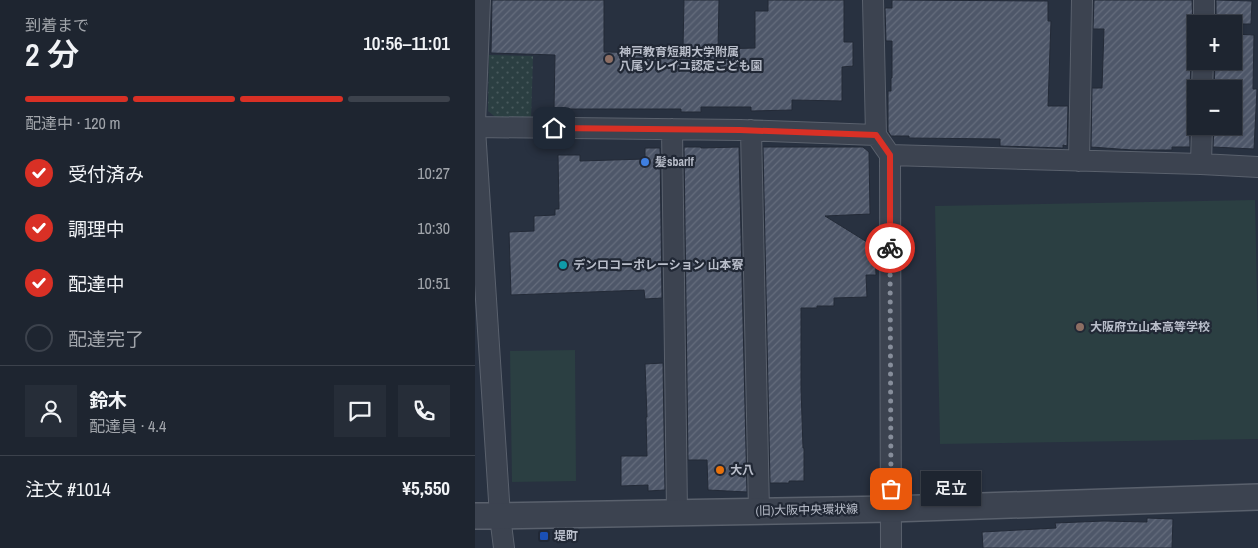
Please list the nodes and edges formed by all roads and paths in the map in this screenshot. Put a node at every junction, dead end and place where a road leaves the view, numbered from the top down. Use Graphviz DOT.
graph roads {
  1 [pos="873,0"];
  2 [pos="1082,0"];
  3 [pos="1204,0"];
  4 [pos="478,9"];
  5 [pos="1204,15"];
  6 [pos="475,126"];
  7 [pos="672,129"];
  8 [pos="751,130"];
  9 [pos="876,135"];
  10 [pos="1202,135"];
  11 [pos="890,155"];
  12 [pos="1079,161"];
  13 [pos="1201,164"];
  14 [pos="1258,167"];
  15 [pos="479,243"];
  16 [pos="482,364"];
  17 [pos="1258,497"];
  18 [pos="891,509"];
  19 [pos="759,510"];
  20 [pos="677,512"];
  21 [pos="475,516"];
  22 [pos="500,516"];
  23 [pos="504,548"];
  24 [pos="891,548"];
  1 -- 9 [label="street"];
  2 -- 12 [label="street"];
  3 -- 5 [label="street"];
  4 -- 6 [label="street"];
  6 -- 7 [label="street"];
  6 -- 15 [label="street"];
  7 -- 8 [label="street"];
  7 -- 20 [label="street"];
  8 -- 9 [label="street"];
  8 -- 19 [label="street"];
  9 -- 11 [label="street"];
  10 -- 13 [label="street"];
  11 -- 12 [label="street"];
  11 -- 18 [label="street"];
  12 -- 13 [label="street"];
  13 -- 14 [label="street"];
  15 -- 16 [label="street"];
  16 -- 22 [label="street"];
  17 -- 18 [label="street, (旧)大阪中央環状線"];
  18 -- 19 [label="street, (旧)大阪中央環状線"];
  18 -- 24 [label="street"];
  19 -- 20 [label="street, (旧)大阪中央環状線"];
  20 -- 22 [label="street, (旧)大阪中央環状線"];
  21 -- 22 [label="street, (旧)大阪中央環状線"];
  22 -- 23 [label="street"];
}
